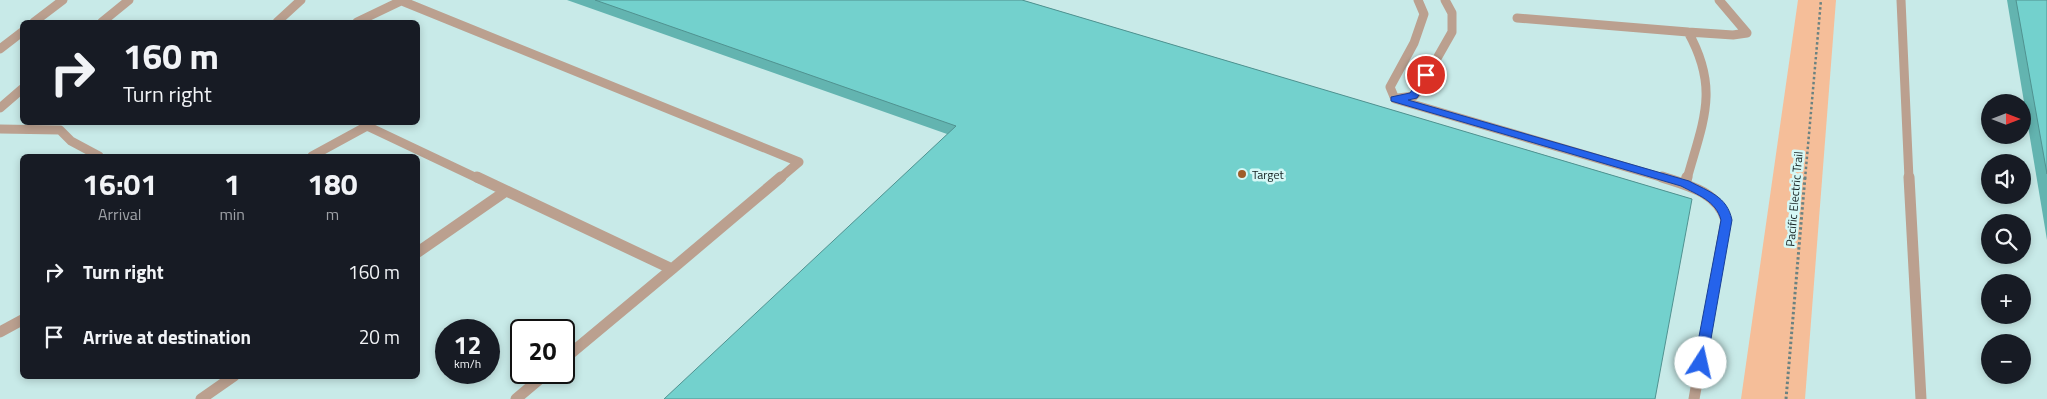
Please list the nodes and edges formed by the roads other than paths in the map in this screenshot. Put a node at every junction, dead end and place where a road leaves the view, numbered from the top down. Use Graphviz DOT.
graph roads {
  1 [pos="64,0"];
  2 [pos="129,0"];
  3 [pos="301,0"];
  4 [pos="402,0"];
  5 [pos="1418,0"];
  6 [pos="1445,0"];
  7 [pos="1720,0"];
  8 [pos="1901,0"];
  9 [pos="1517,18"];
  10 [pos="37,20"];
  11 [pos="104,20"];
  12 [pos="279,20"];
  13 [pos="361,20"];
  14 [pos="1688,32"];
  15 [pos="20,34"];
  16 [pos="0,49"];
  17 [pos="20,92"];
  18 [pos="1395,99"];
  19 [pos="0,108"];
  20 [pos="362,125"];
  21 [pos="366,125"];
  22 [pos="0,130"];
  23 [pos="95,154"];
  24 [pos="315,154"];
  25 [pos="1685,184"];
  26 [pos="506,191"];
  27 [pos="420,251"];
  28 [pos="672,269"];
  29 [pos="20,321"];
  30 [pos="0,332"];
  31 [pos="575,351"];
  32 [pos="230,379"];
  33 [pos="534,384"];
  34 [pos="201,399"];
  35 [pos="516,399"];
  36 [pos="1694,399"];
  37 [pos="1921,399"];
  1 -- 10 [label="lane"];
  2 -- 11 [label="lane"];
  3 -- 12 [label="lane"];
  4 -- 13 [label="lane"];
  4 -- 28 [label="lane"];
  5 -- 18 [label="lane"];
  6 -- 18 [label="lane"];
  7 -- 14 [label="lane"];
  8 -- 37 [label="lane"];
  9 -- 14 [label="lane"];
  14 -- 25 [label="lane"];
  15 -- 16 [label="lane"];
  17 -- 19 [label="lane"];
  18 -- 25 [label="lane"];
  20 -- 24 [label="lane"];
  21 -- 26 [label="lane"];
  22 -- 23 [label="lane"];
  25 -- 36 [label="lane"];
  26 -- 27 [label="lane"];
  26 -- 28 [label="lane"];
  28 -- 31 [label="lane"];
  29 -- 30 [label="lane"];
  32 -- 34 [label="lane"];
  33 -- 35 [label="lane"];
}
